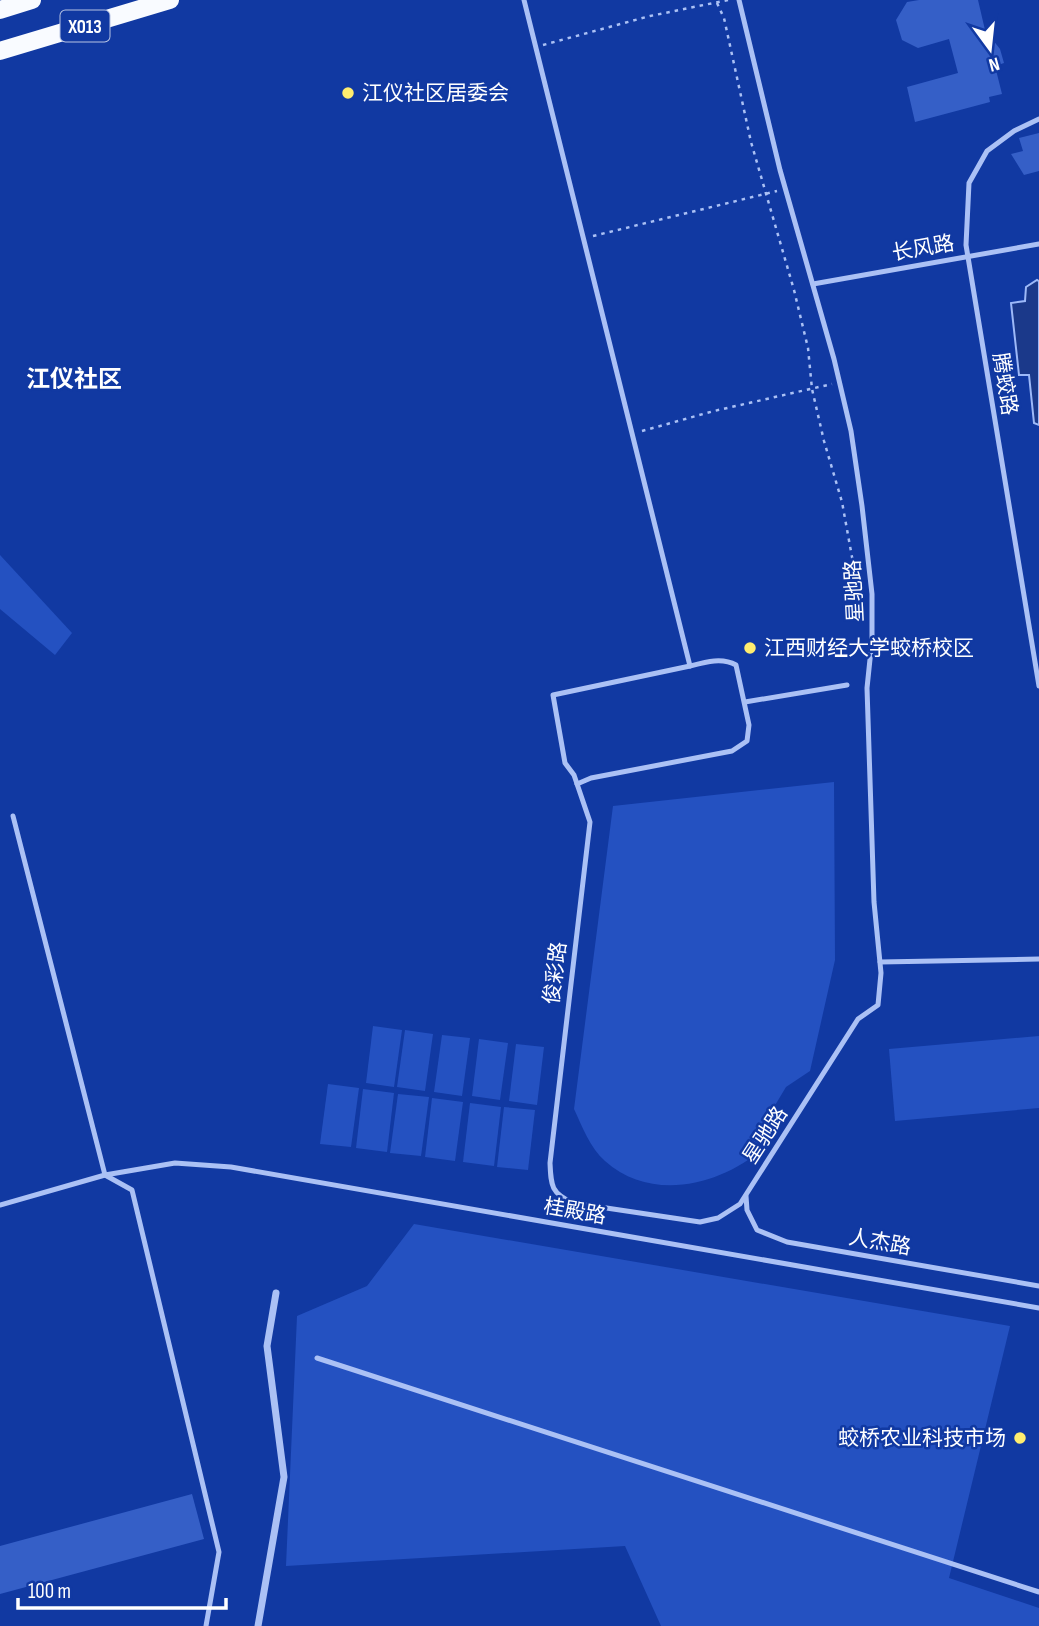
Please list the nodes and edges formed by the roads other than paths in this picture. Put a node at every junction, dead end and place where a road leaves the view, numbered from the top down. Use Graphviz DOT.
graph roads {
  1 [pos="32,0"];
  2 [pos="170,0"];
  3 [pos="524,0"];
  4 [pos="739,0"];
  5 [pos="0,10"];
  6 [pos="0,51"];
  7 [pos="1039,118"];
  8 [pos="1039,244"];
  9 [pos="968,257"];
  10 [pos="813,284"];
  11 [pos="690,666"];
  12 [pos="847,685"];
  13 [pos="1039,687"];
  14 [pos="745,702"];
  15 [pos="577,784"];
  16 [pos="13,816"];
  17 [pos="1039,959"];
  18 [pos="880,961"];
  19 [pos="105,1175"];
  20 [pos="746,1193"];
  21 [pos="0,1205"];
  22 [pos="1039,1286"];
  23 [pos="276,1293"];
  24 [pos="1039,1308"];
  25 [pos="317,1358"];
  26 [pos="1039,1592"];
  27 [pos="206,1626"];
  28 [pos="258,1626"];
  1 -- 5 [label="main road, X013"];
  2 -- 6 [label="main road, X013"];
  3 -- 11 [label="lane"];
  4 -- 10 [label="lane, 星驰路"];
  7 -- 9 [label="lane, 腾蛟路"];
  8 -- 9 [label="lane, 长风路"];
  9 -- 10 [label="lane, 长风路"];
  9 -- 13 [label="lane, 腾蛟路"];
  10 -- 18 [label="lane, 星驰路"];
  11 -- 14 [label="lane"];
  11 -- 15 [label="lane, 俊彩路"];
  12 -- 14 [label="lane"];
  14 -- 15 [label="lane"];
  15 -- 20 [label="lane, 俊彩路"];
  16 -- 19 [label="lane"];
  17 -- 18 [label="lane"];
  18 -- 20 [label="lane, 星驰路"];
  19 -- 21 [label="lane, 桂殿路"];
  19 -- 24 [label="lane, 桂殿路"];
  19 -- 27 [label="lane"];
  20 -- 22 [label="lane, 人杰路"];
  23 -- 28 [label="street"];
  25 -- 26 [label="lane"];
}
